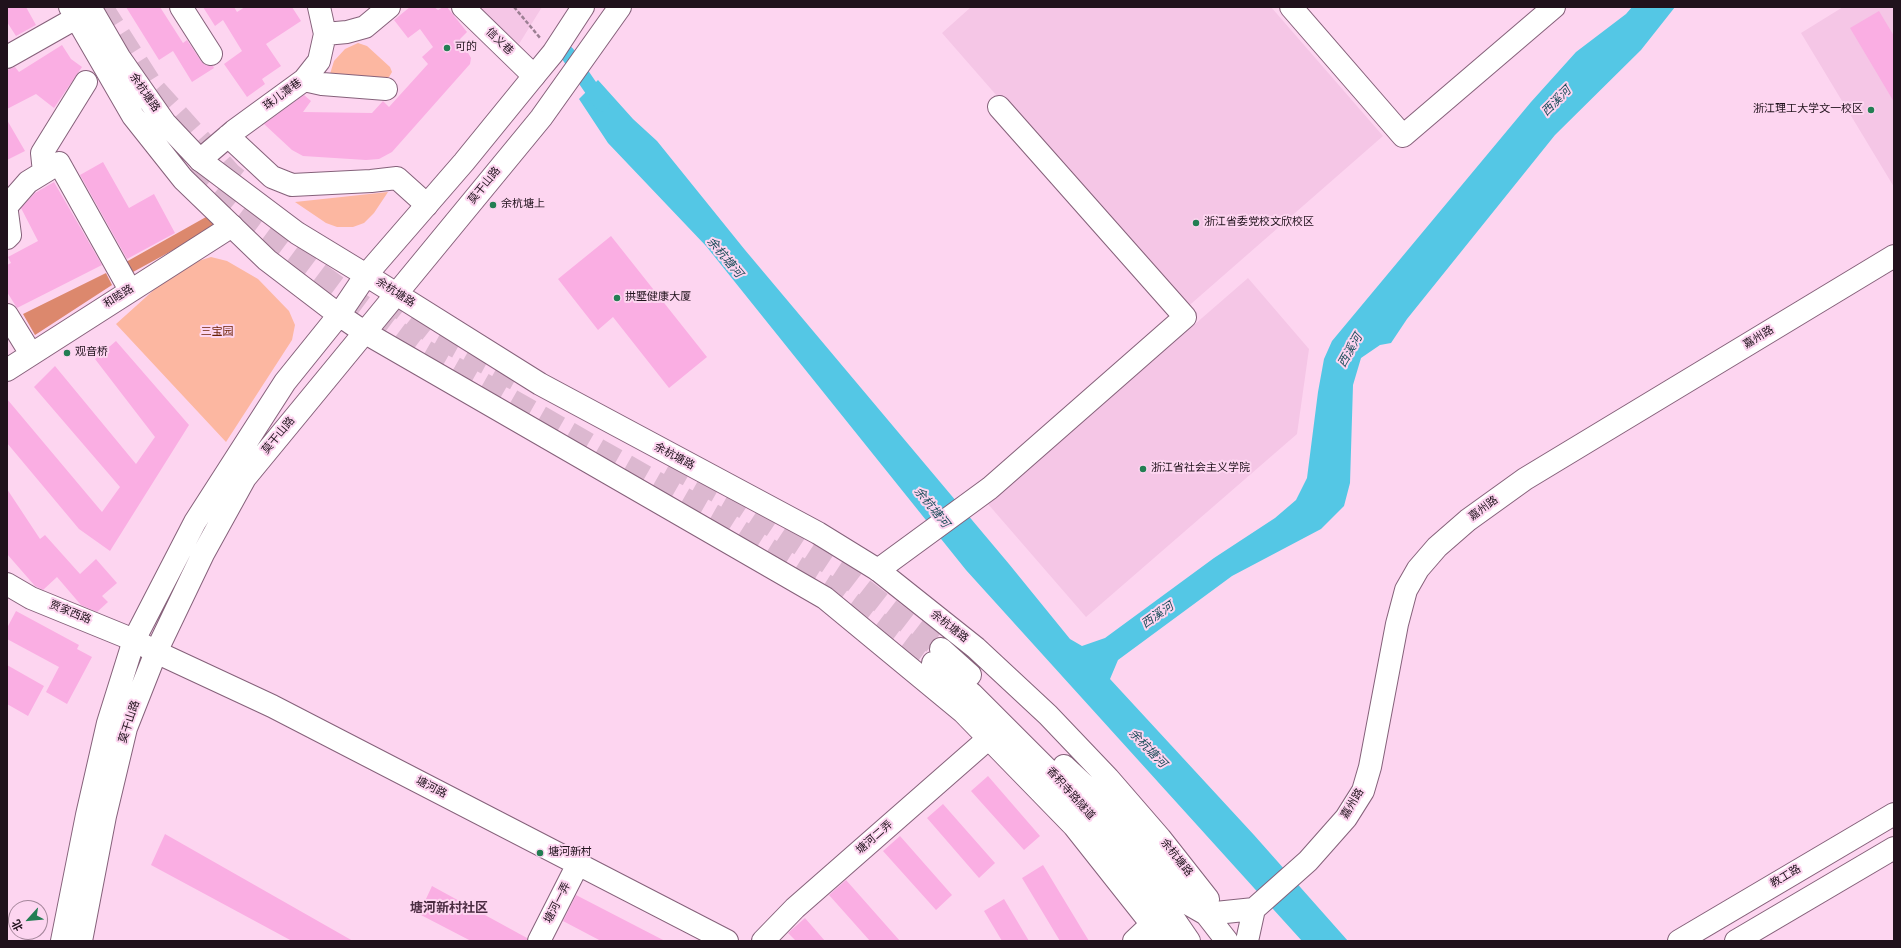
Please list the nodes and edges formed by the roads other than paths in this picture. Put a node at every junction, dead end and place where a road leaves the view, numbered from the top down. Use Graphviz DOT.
graph roads {
  1 [pos="181,7"];
  2 [pos="319,7"];
  3 [pos="389,7"];
  4 [pos="463,7"];
  5 [pos="582,7"];
  6 [pos="620,7"];
  7 [pos="1291,7"];
  8 [pos="1554,7"];
  9 [pos="78,11"];
  10 [pos="325,34"];
  11 [pos="8,54"];
  12 [pos="211,54"];
  13 [pos="534,76"];
  14 [pos="304,80"];
  15 [pos="86,82"];
  16 [pos="386,89"];
  17 [pos="999,107"];
  18 [pos="228,136"];
  19 [pos="200,160"];
  20 [pos="44,172"];
  21 [pos="427,205"];
  22 [pos="7,206"];
  23 [pos="7,212"];
  24 [pos="232,226"];
  25 [pos="7,238"];
  26 [pos="1894,256"];
  27 [pos="366,275"];
  28 [pos="130,290"];
  29 [pos="396,294"];
  30 [pos="7,315"];
  31 [pos="338,315"];
  32 [pos="364,332"];
  33 [pos="31,354"];
  34 [pos="7,370"];
  35 [pos="878,570"];
  36 [pos="7,584"];
  37 [pos="134,640"];
  38 [pos="156,652"];
  39 [pos="989,738"];
  40 [pos="1894,814"];
  41 [pos="1894,848"];
  42 [pos="578,864"];
  43 [pos="1254,909"];
  44 [pos="1206,914"];
  45 [pos="1152,924"];
  46 [pos="62,941"];
  47 [pos="81,941"];
  48 [pos="539,941"];
  49 [pos="727,941"];
  50 [pos="763,941"];
  51 [pos="1134,941"];
  52 [pos="1165,941"];
  53 [pos="1189,941"];
  54 [pos="1227,941"];
  55 [pos="1247,941"];
  56 [pos="1678,941"];
  57 [pos="1737,941"];
  1 -- 12 [label="main road"];
  2 -- 10 [label="main road, 珠儿潭巷"];
  3 -- 10 [label="main road"];
  4 -- 13 [label="main road, 信义巷"];
  5 -- 13 [label="main road, 莫干山路"];
  6 -- 29 [label="main road, 莫干山路"];
  7 -- 8 [label="main road"];
  9 -- 11 [label="main road"];
  9 -- 19 [label="main road, 余杭塘路"];
  9 -- 24 [label="main road, 余杭塘路"];
  10 -- 14 [label="main road, 珠儿潭巷"];
  13 -- 21 [label="main road, 莫干山路"];
  14 -- 16 [label="main road"];
  14 -- 18 [label="main road, 珠儿潭巷"];
  15 -- 20 [label="main road"];
  17 -- 35 [label="main road"];
  18 -- 19 [label="main road, 珠儿潭巷"];
  18 -- 21 [label="main road"];
  19 -- 27 [label="main road, 余杭塘路"];
  20 -- 22 [label="main road"];
  20 -- 28 [label="main road"];
  21 -- 27 [label="main road, 莫干山路"];
  23 -- 25 [label="main road"];
  24 -- 28 [label="main road, 和睦路"];
  24 -- 31 [label="main road, 余杭塘路"];
  26 -- 43 [label="main road, 嘉州路"];
  27 -- 29 [label="main road, 余杭塘路"];
  27 -- 31 [label="main road, 莫干山路"];
  28 -- 33 [label="main road, 和睦路"];
  29 -- 32 [label="main road, 莫干山路"];
  29 -- 35 [label="main road, 余杭塘路"];
  30 -- 33 [label="main road"];
  31 -- 32 [label="main road, 余杭塘路"];
  31 -- 37 [label="main road, 莫干山路"];
  32 -- 38 [label="main road, 莫干山路"];
  32 -- 39 [label="main road, 余杭塘路"];
  33 -- 34 [label="main road, 和睦路"];
  35 -- 44 [label="main road, 余杭塘路"];
  36 -- 37 [label="main road, 贾家西路"];
  37 -- 38 [label="main road, 塘河路"];
  37 -- 46 [label="main road, 莫干山路"];
  38 -- 42 [label="main road, 塘河路"];
  38 -- 47 [label="main road, 莫干山路"];
  39 -- 45 [label="main road, 余杭塘路"];
  39 -- 50 [label="main road, 塘河二弄"];
  40 -- 56 [label="main road, 教工路"];
  41 -- 57 [label="main road"];
  42 -- 48 [label="main road, 塘河一弄"];
  42 -- 49 [label="main road, 塘河路"];
  43 -- 44 [label="main road"];
  43 -- 55 [label="main road"];
  44 -- 53 [label="main road, 香积寺路隧道"];
  44 -- 54 [label="main road"];
  45 -- 51 [label="main road"];
  45 -- 52 [label="main road, 余杭塘路"];
}
